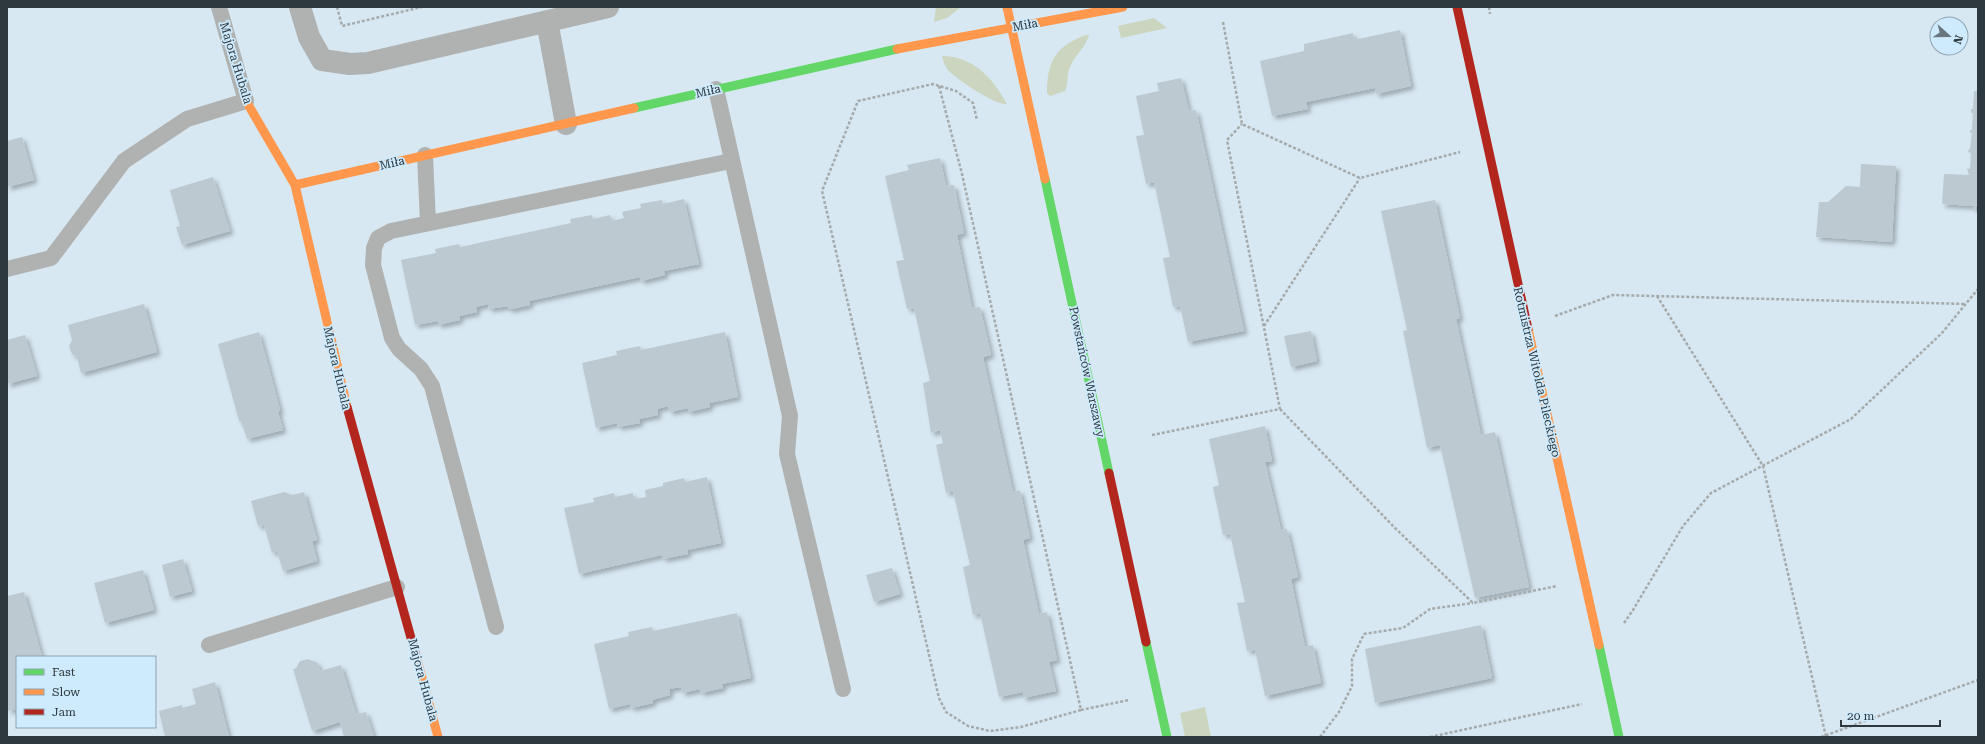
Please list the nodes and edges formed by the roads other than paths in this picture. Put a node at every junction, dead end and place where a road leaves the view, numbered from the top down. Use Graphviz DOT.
graph roads {
  1 [pos="219,7"];
  2 [pos="300,7"];
  3 [pos="608,7"];
  4 [pos="1007,7"];
  5 [pos="1122,7"];
  6 [pos="1457,7"];
  7 [pos="547,21"];
  8 [pos="1012,27"];
  9 [pos="716,89"];
  10 [pos="246,101"];
  11 [pos="566,124"];
  12 [pos="425,155"];
  13 [pos="731,161"];
  14 [pos="295,185"];
  15 [pos="428,223"];
  16 [pos="7,269"];
  17 [pos="397,587"];
  18 [pos="496,626"];
  19 [pos="209,645"];
  20 [pos="843,688"];
  21 [pos="438,737"];
  22 [pos="1167,737"];
  23 [pos="1619,737"];
  1 -- 10 [label="lane, Majora Hubala"];
  2 -- 7 [label="street"];
  3 -- 7 [label="street"];
  4 -- 8 [label="street, Powstańców Warszawy"];
  5 -- 8 [label="street, Miła"];
  6 -- 23 [label="street, Rotmistrza Witolda Pileckiego"];
  7 -- 11 [label="street"];
  8 -- 9 [label="street, Miła"];
  8 -- 22 [label="street, Powstańców Warszawy"];
  9 -- 11 [label="street, Miła"];
  9 -- 13 [label="lane"];
  10 -- 14 [label="street, Majora Hubala"];
  10 -- 16 [label="lane"];
  11 -- 12 [label="street, Miła"];
  12 -- 14 [label="street, Miła"];
  12 -- 15 [label="lane"];
  13 -- 15 [label="lane"];
  13 -- 20 [label="lane"];
  14 -- 17 [label="street, Majora Hubala"];
  15 -- 18 [label="lane"];
  17 -- 19 [label="lane"];
  17 -- 21 [label="street, Majora Hubala"];
}
